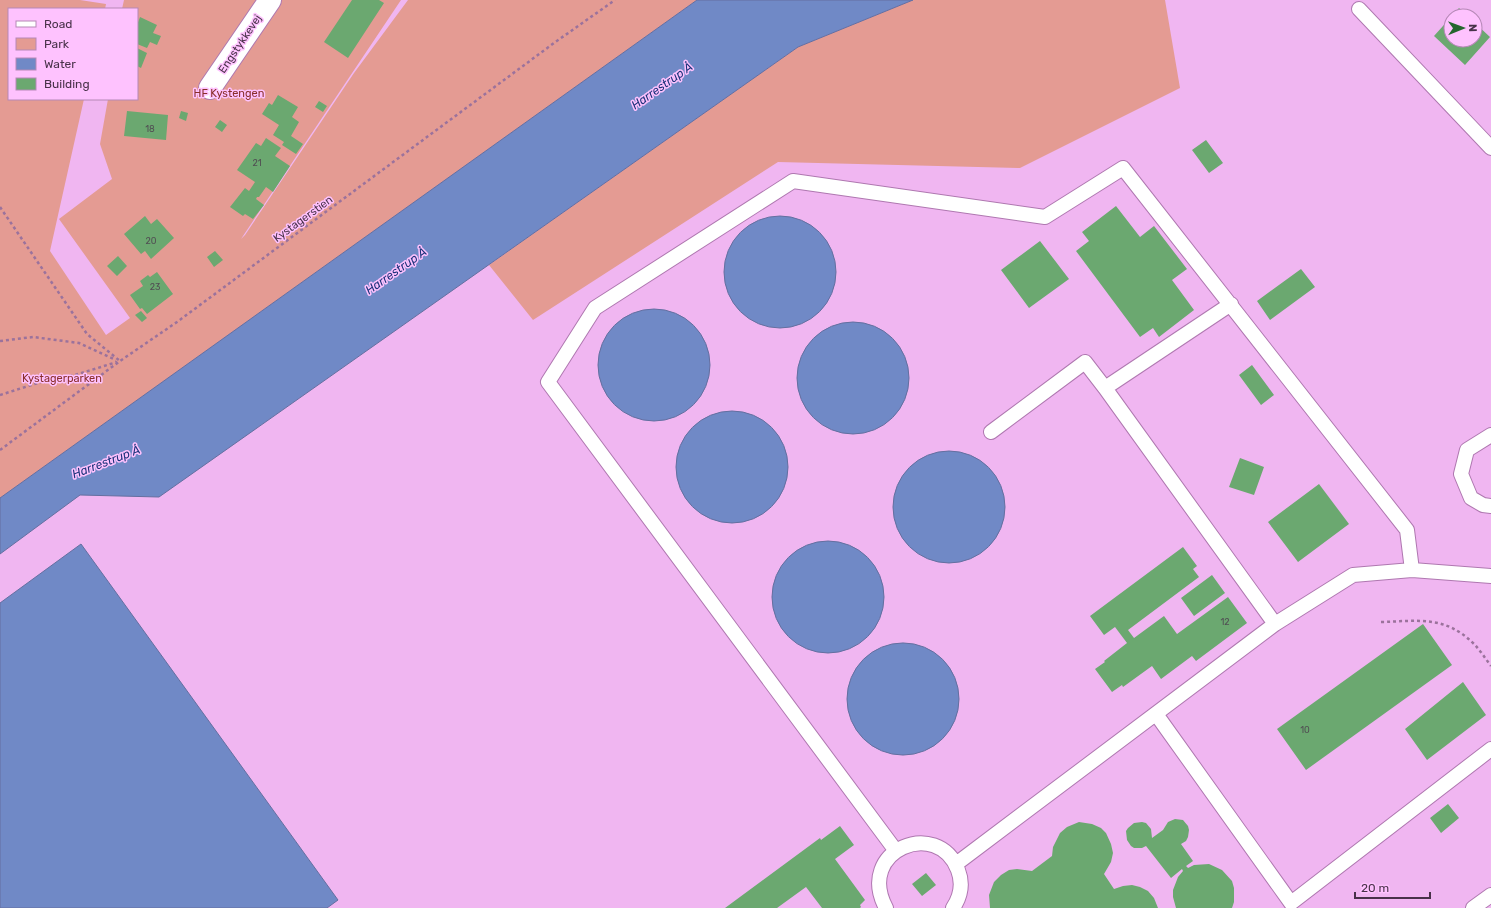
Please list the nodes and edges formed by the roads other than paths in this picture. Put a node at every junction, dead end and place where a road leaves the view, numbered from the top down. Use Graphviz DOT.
graph roads {
  1 [pos="270,0"];
  2 [pos="1359,10"];
  3 [pos="210,88"];
  4 [pos="1491,148"];
  5 [pos="1231,304"];
  6 [pos="1105,388"];
  7 [pos="991,432"];
  8 [pos="1491,435"];
  9 [pos="1491,506"];
  10 [pos="1412,570"];
  11 [pos="1491,576"];
  12 [pos="1275,624"];
  13 [pos="1156,714"];
  14 [pos="1491,749"];
  15 [pos="896,851"];
  16 [pos="956,864"];
  17 [pos="1491,895"];
  18 [pos="885,908"];
  19 [pos="953,908"];
  20 [pos="1473,908"];
  1 -- 3 [label="street, Engstykkevej"];
  2 -- 4 [label="lane"];
  5 -- 6 [label="lane"];
  5 -- 10 [label="lane"];
  5 -- 15 [label="lane"];
  6 -- 7 [label="lane"];
  6 -- 12 [label="lane"];
  8 -- 9 [label="lane"];
  10 -- 11 [label="lane"];
  10 -- 12 [label="lane"];
  12 -- 13 [label="lane"];
  13 -- 14 [label="lane"];
  13 -- 16 [label="lane"];
  15 -- 16 [label="lane"];
  15 -- 18 [label="lane"];
  16 -- 19 [label="lane"];
  17 -- 20 [label="lane"];
}
